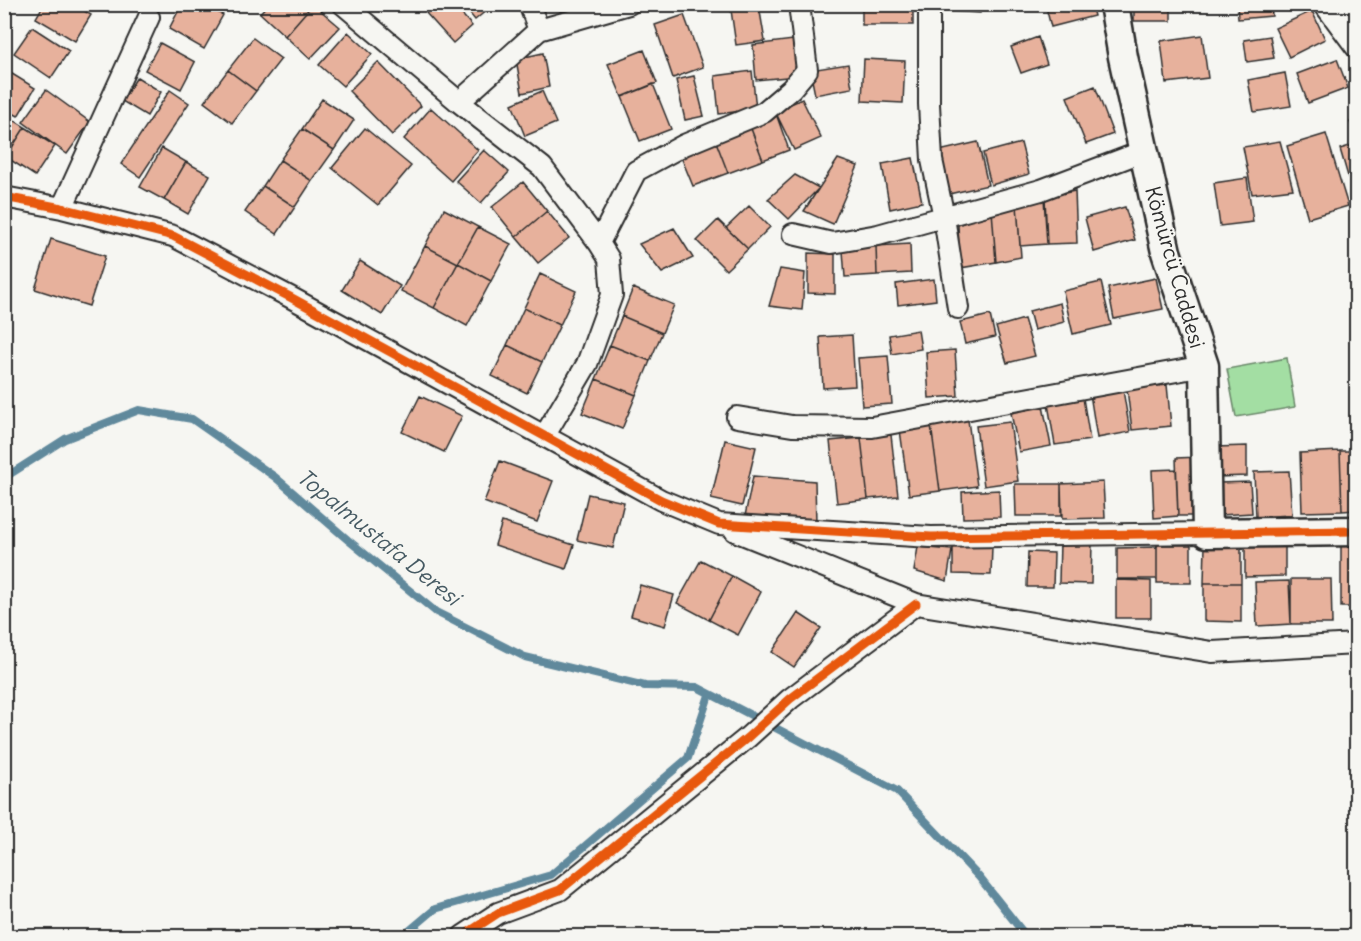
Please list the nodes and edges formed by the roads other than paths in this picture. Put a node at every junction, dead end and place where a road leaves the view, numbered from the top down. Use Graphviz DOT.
graph roads {
  1 [pos="343,4"];
  2 [pos="529,4"];
  3 [pos="629,4"];
  4 [pos="799,4"];
  5 [pos="929,4"];
  6 [pos="1114,4"];
  7 [pos="1324,4"];
  8 [pos="1353,4"];
  9 [pos="148,17"];
  10 [pos="539,30"];
  11 [pos="1353,42"];
  12 [pos="459,102"];
  13 [pos="1144,151"];
  14 [pos="4,198"];
  15 [pos="62,208"];
  16 [pos="944,217"];
  17 [pos="793,234"];
  18 [pos="599,243"];
  19 [pos="958,308"];
  20 [pos="1204,366"];
  21 [pos="737,417"];
  22 [pos="545,435"];
  23 [pos="719,524"];
  24 [pos="1356,531"];
  25 [pos="1207,533"];
  26 [pos="916,604"];
  27 [pos="1356,645"];
  28 [pos="463,936"];
  1 -- 12 [label="street"];
  2 -- 10 [label="street"];
  3 -- 10 [label="street"];
  4 -- 18 [label="street"];
  5 -- 16 [label="street"];
  6 -- 13 [label="street, Kömürcü Caddesi"];
  7 -- 11 [label="street"];
  8 -- 11 [label="street"];
  9 -- 15 [label="street"];
  10 -- 12 [label="street"];
  12 -- 18 [label="street"];
  13 -- 16 [label="street"];
  13 -- 20 [label="street, Kömürcü Caddesi"];
  14 -- 15 [label="street"];
  15 -- 22 [label="street"];
  16 -- 17 [label="street"];
  16 -- 19 [label="street"];
  18 -- 22 [label="street"];
  20 -- 21 [label="street"];
  20 -- 25 [label="street, Kömürcü Caddesi"];
  22 -- 23 [label="street"];
  23 -- 25 [label="street"];
  23 -- 26 [label="street"];
  24 -- 25 [label="street"];
  26 -- 27 [label="street"];
  26 -- 28 [label="street"];
}
